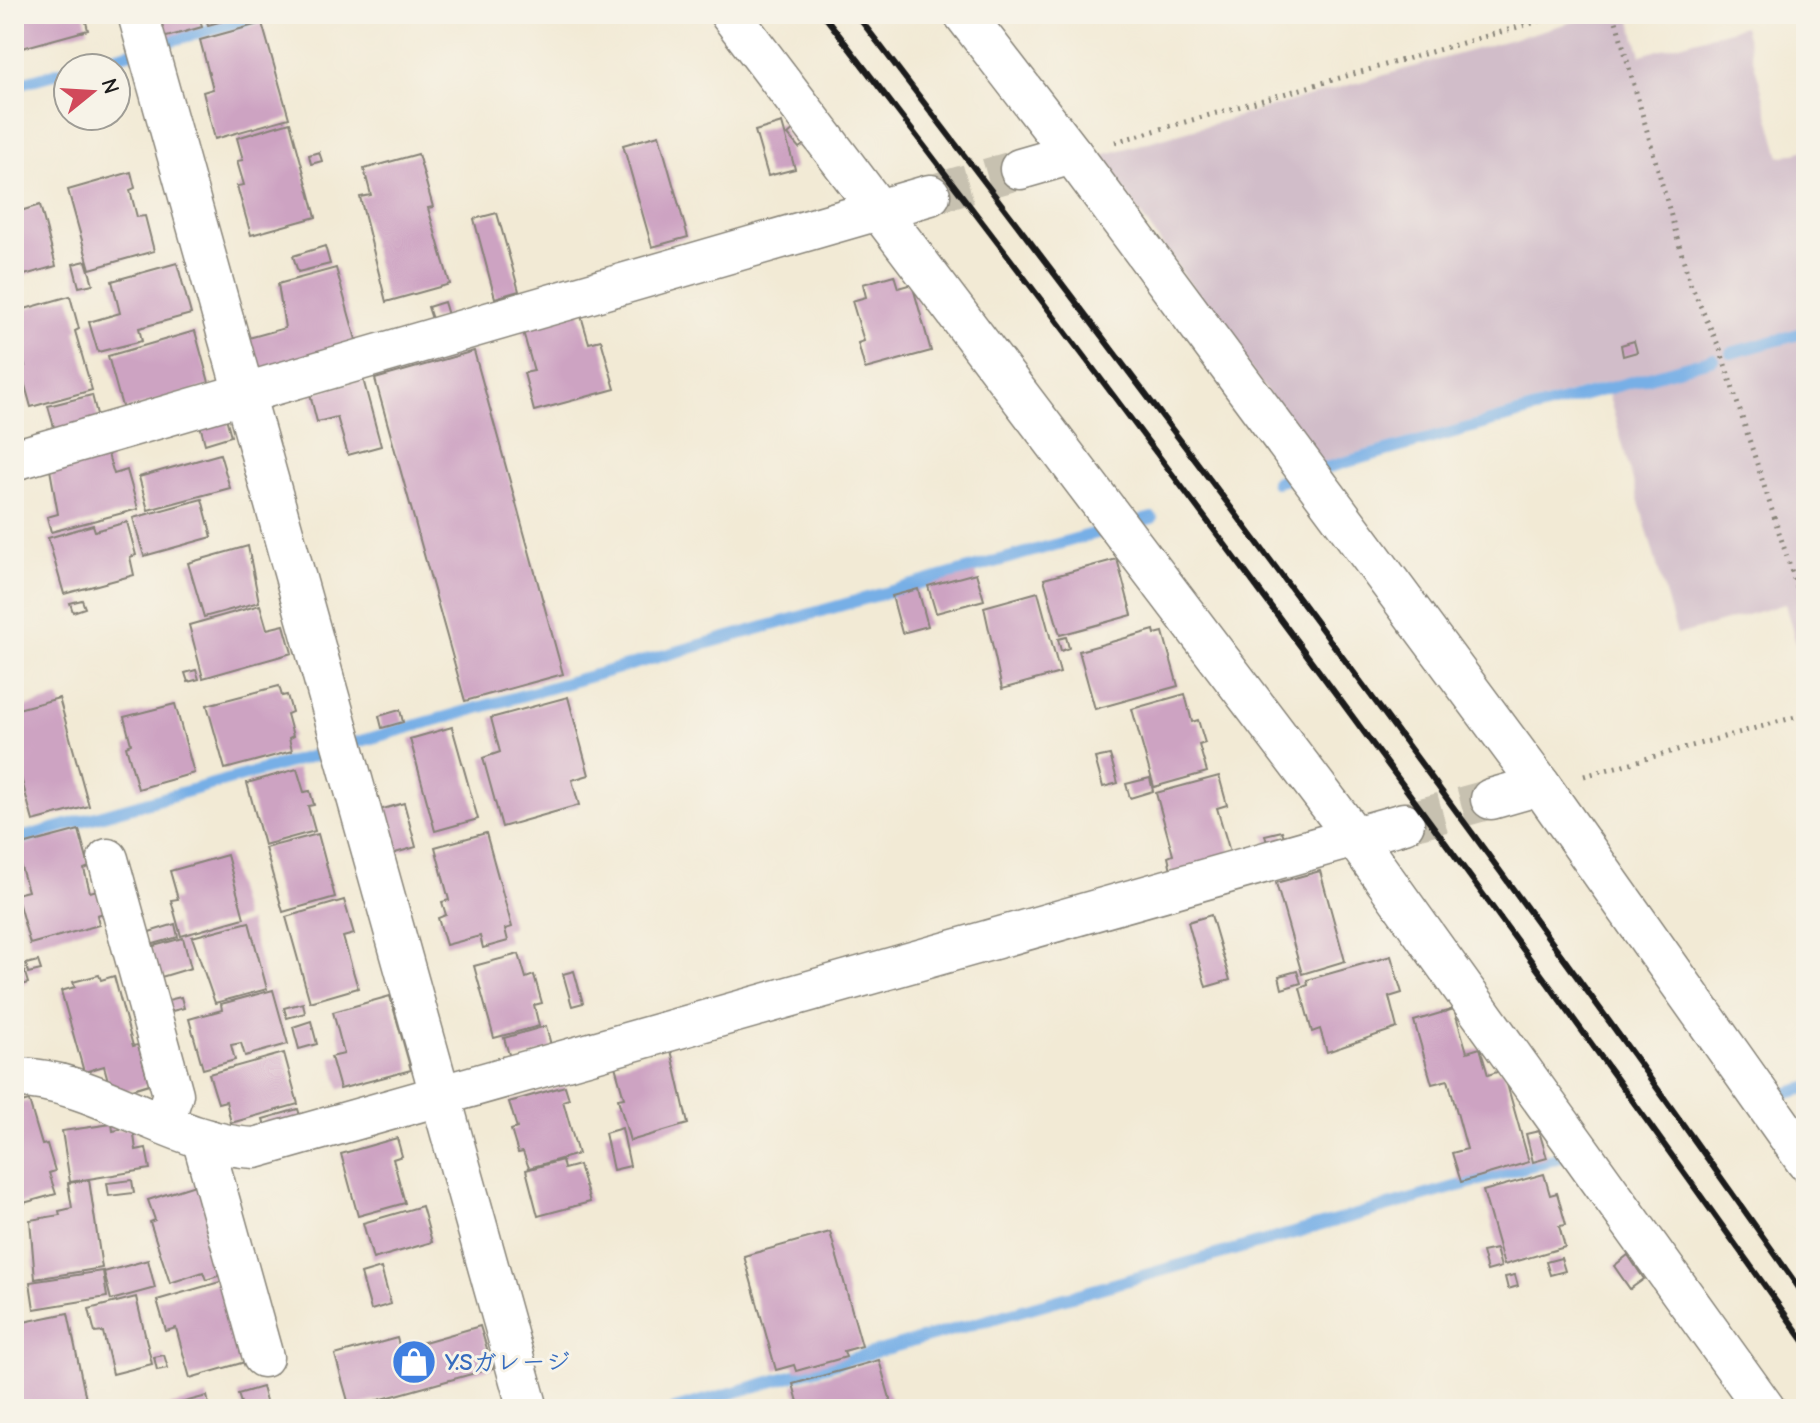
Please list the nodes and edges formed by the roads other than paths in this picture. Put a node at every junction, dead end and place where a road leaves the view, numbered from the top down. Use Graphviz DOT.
graph roads {
  1 [pos="138,14"];
  2 [pos="730,14"];
  3 [pos="964,14"];
  4 [pos="1072,154"];
  5 [pos="1020,169"];
  6 [pos="930,195"];
  7 [pos="881,209"];
  8 [pos="245,395"];
  9 [pos="14,460"];
  10 [pos="1540,785"];
  11 [pos="1491,799"];
  12 [pos="1404,823"];
  13 [pos="1355,838"];
  14 [pos="108,859"];
  15 [pos="14,1078"];
  16 [pos="440,1097"];
  17 [pos="163,1123"];
  18 [pos="209,1140"];
  19 [pos="1806,1161"];
  20 [pos="263,1357"];
  21 [pos="528,1409"];
  22 [pos="1765,1409"];
  1 -- 8 [label="street"];
  2 -- 7 [label="street"];
  3 -- 4 [label="street"];
  4 -- 5 [label="street"];
  4 -- 10 [label="street"];
  6 -- 7 [label="street"];
  7 -- 8 [label="street"];
  7 -- 13 [label="street"];
  8 -- 9 [label="street"];
  8 -- 16 [label="street"];
  10 -- 11 [label="street"];
  10 -- 19 [label="street"];
  12 -- 13 [label="street"];
  13 -- 16 [label="street"];
  13 -- 22 [label="street"];
  14 -- 17 [label="street"];
  15 -- 17 [label="street"];
  16 -- 18 [label="street"];
  16 -- 21 [label="street"];
  17 -- 18 [label="street"];
  18 -- 20 [label="street"];
}
